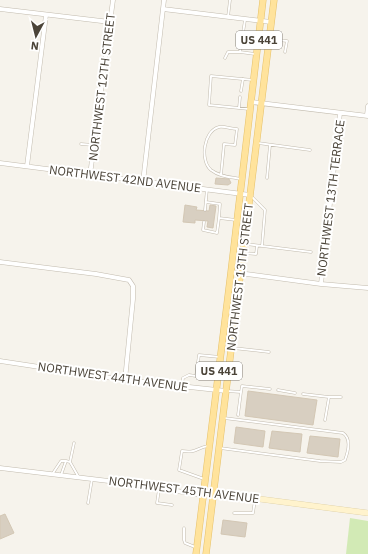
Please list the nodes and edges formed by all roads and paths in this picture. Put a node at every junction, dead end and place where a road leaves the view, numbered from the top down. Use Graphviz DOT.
graph roads {
  1 [pos="113,0"];
  2 [pos="164,0"];
  3 [pos="230,0"];
  4 [pos="263,0"];
  5 [pos="274,0"];
  6 [pos="0,9"];
  7 [pos="163,9"];
  8 [pos="46,15"];
  9 [pos="228,17"];
  10 [pos="245,18"];
  11 [pos="261,20"];
  12 [pos="110,22"];
  13 [pos="271,22"];
  14 [pos="243,34"];
  15 [pos="259,35"];
  16 [pos="269,38"];
  17 [pos="242,41"];
  18 [pos="258,43"];
  19 [pos="240,52"];
  20 [pos="285,52"];
  21 [pos="257,54"];
  22 [pos="225,58"];
  23 [pos="243,79"];
  24 [pos="254,80"];
  25 [pos="241,90"];
  26 [pos="240,97"];
  27 [pos="251,102"];
  28 [pos="261,103"];
  29 [pos="368,106"];
  30 [pos="239,108"];
  31 [pos="250,109"];
  32 [pos="340,113"];
  33 [pos="367,115"];
  34 [pos="256,143"];
  35 [pos="81,144"];
  36 [pos="94,145"];
  37 [pos="270,145"];
  38 [pos="310,150"];
  39 [pos="0,163"];
  40 [pos="27,166"];
  41 [pos="90,175"];
  42 [pos="221,176"];
  43 [pos="267,178"];
  44 [pos="242,179"];
  45 [pos="143,182"];
  46 [pos="207,189"];
  47 [pos="240,193"];
  48 [pos="250,195"];
  49 [pos="206,202"];
  50 [pos="205,210"];
  51 [pos="219,218"];
  52 [pos="237,220"];
  53 [pos="204,222"];
  54 [pos="244,244"];
  55 [pos="257,246"];
  56 [pos="262,246"];
  57 [pos="311,252"];
  58 [pos="243,253"];
  59 [pos="0,262"];
  60 [pos="231,272"];
  61 [pos="241,274"];
  62 [pos="321,284"];
  63 [pos="368,288"];
  64 [pos="232,348"];
  65 [pos="269,352"];
  66 [pos="220,358"];
  67 [pos="0,361"];
  68 [pos="125,380"];
  69 [pos="182,386"];
  70 [pos="270,389"];
  71 [pos="216,390"];
  72 [pos="278,390"];
  73 [pos="226,392"];
  74 [pos="241,392"];
  75 [pos="295,393"];
  76 [pos="303,394"];
  77 [pos="329,396"];
  78 [pos="341,397"];
  79 [pos="238,415"];
  80 [pos="223,418"];
  81 [pos="326,420"];
  82 [pos="74,443"];
  83 [pos="209,446"];
  84 [pos="219,448"];
  85 [pos="66,461"];
  86 [pos="70,462"];
  87 [pos="0,468"];
  88 [pos="52,474"];
  89 [pos="61,475"];
  90 [pos="78,477"];
  91 [pos="92,479"];
  92 [pos="205,479"];
  93 [pos="159,488"];
  94 [pos="213,493"];
  95 [pos="203,495"];
  96 [pos="255,498"];
  97 [pos="88,503"];
  98 [pos="172,505"];
  99 [pos="234,513"];
  100 [pos="368,513"];
  101 [pos="184,528"];
  102 [pos="196,547"];
  103 [pos="196,554"];
  104 [pos="206,554"];
  1 -- 12 [label="street, NORTHWEST 12TH STREET"];
  2 -- 7 [label="street"];
  3 -- 9 [label="lane"];
  4 -- 11 [label="main road, NORTHWEST 13TH STREET / US 441"];
  5 -- 13 [label="main road, NORTHWEST 13TH STREET / US 441"];
  6 -- 8 [label="street"];
  7 -- 9 [label="street"];
  7 -- 45 [label="street"];
  8 -- 12 [label="street"];
  8 -- 40 [label="street"];
  9 -- 10 [label="street"];
  10 -- 11 [label="street"];
  10 -- 14 [label="lane"];
  11 -- 13 [label="street"];
  11 -- 15 [label="main road, NORTHWEST 13TH STREET / US 441"];
  12 -- 36 [label="street, NORTHWEST 12TH STREET"];
  13 -- 16 [label="main road, NORTHWEST 13TH STREET / US 441"];
  14 -- 15 [label="lane"];
  14 -- 17 [label="lane"];
  15 -- 18 [label="main road, NORTHWEST 13TH STREET / US 441"];
  16 -- 20 [label="lane"];
  16 -- 28 [label="main road, NORTHWEST 13TH STREET / US 441"];
  17 -- 18 [label="lane"];
  17 -- 19 [label="lane"];
  18 -- 21 [label="main road, NORTHWEST 13TH STREET / US 441"];
  19 -- 21 [label="lane"];
  19 -- 22 [label="lane"];
  21 -- 24 [label="main road, NORTHWEST 13TH STREET / US 441"];
  23 -- 24 [label="lane"];
  23 -- 25 [label="lane"];
  23 -- 30 [label="lane"];
  24 -- 27 [label="main road, NORTHWEST 13TH STREET / US 441"];
  26 -- 30 [label="lane"];
  27 -- 28 [label="street"];
  27 -- 31 [label="main road, NORTHWEST 13TH STREET / US 441"];
  28 -- 32 [label="street"];
  28 -- 34 [label="main road, NORTHWEST 13TH STREET / US 441"];
  29 -- 33 [label="street"];
  30 -- 31 [label="lane"];
  31 -- 44 [label="main road, NORTHWEST 13TH STREET / US 441"];
  32 -- 33 [label="street"];
  32 -- 62 [label="street, NORTHWEST 13TH TERRACE"];
  34 -- 37 [label="lane"];
  34 -- 48 [label="main road, NORTHWEST 13TH STREET / US 441"];
  35 -- 36 [label="lane"];
  36 -- 41 [label="street, NORTHWEST 12TH STREET"];
  37 -- 38 [label="lane"];
  37 -- 43 [label="lane"];
  39 -- 40 [label="street, NORTHWEST 42ND AVENUE"];
  40 -- 41 [label="street, NORTHWEST 42ND AVENUE"];
  41 -- 45 [label="street, NORTHWEST 42ND AVENUE"];
  42 -- 42 [label="lane"];
  42 -- 44 [label="lane"];
  44 -- 47 [label="main road, NORTHWEST 13TH STREET / US 441"];
  45 -- 46 [label="street, NORTHWEST 42ND AVENUE"];
  46 -- 47 [label="street, NORTHWEST 42ND AVENUE"];
  46 -- 49 [label="lane"];
  47 -- 48 [label="street, NORTHWEST 42ND AVENUE"];
  47 -- 52 [label="main road, NORTHWEST 13TH STREET / US 441"];
  48 -- 54 [label="main road, NORTHWEST 13TH STREET / US 441"];
  48 -- 56 [label="lane"];
  49 -- 50 [label="lane"];
  49 -- 51 [label="lane"];
  51 -- 52 [label="lane"];
  51 -- 53 [label="lane"];
  52 -- 60 [label="main road, NORTHWEST 13TH STREET / US 441"];
  54 -- 55 [label="lane"];
  54 -- 58 [label="main road, NORTHWEST 13TH STREET / US 441"];
  55 -- 56 [label="lane"];
  55 -- 58 [label="lane"];
  56 -- 57 [label="lane"];
  58 -- 61 [label="main road, NORTHWEST 13TH STREET / US 441"];
  59 -- 68 [label="street"];
  60 -- 61 [label="street"];
  60 -- 66 [label="main road, NORTHWEST 13TH STREET / US 441"];
  61 -- 62 [label="street"];
  61 -- 64 [label="main road, NORTHWEST 13TH STREET / US 441"];
  62 -- 63 [label="street"];
  64 -- 65 [label="lane"];
  64 -- 73 [label="main road, NORTHWEST 13TH STREET / US 441"];
  66 -- 69 [label="lane"];
  66 -- 71 [label="main road, NORTHWEST 13TH STREET / US 441"];
  67 -- 68 [label="street, NORTHWEST 44TH AVENUE"];
  68 -- 69 [label="street, NORTHWEST 44TH AVENUE"];
  69 -- 71 [label="street, NORTHWEST 44TH AVENUE"];
  70 -- 74 [label="lane"];
  71 -- 73 [label="street, NORTHWEST 44TH AVENUE"];
  71 -- 83 [label="main road, NORTHWEST 13TH STREET / US 441"];
  72 -- 75 [label="lane"];
  73 -- 74 [label="lane"];
  73 -- 80 [label="main road, NORTHWEST 13TH STREET / US 441"];
  74 -- 79 [label="lane"];
  76 -- 77 [label="lane"];
  77 -- 78 [label="lane"];
  77 -- 81 [label="lane"];
  80 -- 84 [label="main road, NORTHWEST 13TH STREET / US 441"];
  80 -- 84 [label="lane"];
  82 -- 86 [label="lane"];
  83 -- 92 [label="main road, NORTHWEST 13TH STREET / US 441"];
  83 -- 92 [label="lane"];
  84 -- 94 [label="main road, NORTHWEST 13TH STREET / US 441"];
  85 -- 86 [label="lane"];
  85 -- 88 [label="lane"];
  85 -- 89 [label="lane"];
  86 -- 90 [label="lane"];
  87 -- 88 [label="street, NORTHWEST 45TH AVENUE"];
  88 -- 89 [label="street, NORTHWEST 45TH AVENUE"];
  89 -- 90 [label="street, NORTHWEST 45TH AVENUE"];
  90 -- 91 [label="street, NORTHWEST 45TH AVENUE"];
  91 -- 93 [label="street, NORTHWEST 45TH AVENUE"];
  91 -- 97 [label="lane"];
  92 -- 95 [label="main road, NORTHWEST 13TH STREET / US 441"];
  93 -- 95 [label="street, NORTHWEST 45TH AVENUE"];
  93 -- 98 [label="lane"];
  94 -- 95 [label="street, NORTHWEST 45TH AVENUE"];
  94 -- 96 [label="street, NORTHWEST 45TH AVENUE"];
  94 -- 104 [label="main road, NORTHWEST 13TH STREET / US 441"];
  95 -- 102 [label="main road, NORTHWEST 13TH STREET / US 441"];
  96 -- 99 [label="lane"];
  96 -- 100 [label="street, NORTHWEST 45TH AVENUE"];
  101 -- 102 [label="lane"];
  102 -- 103 [label="main road, NORTHWEST 13TH STREET / US 441"];
}
